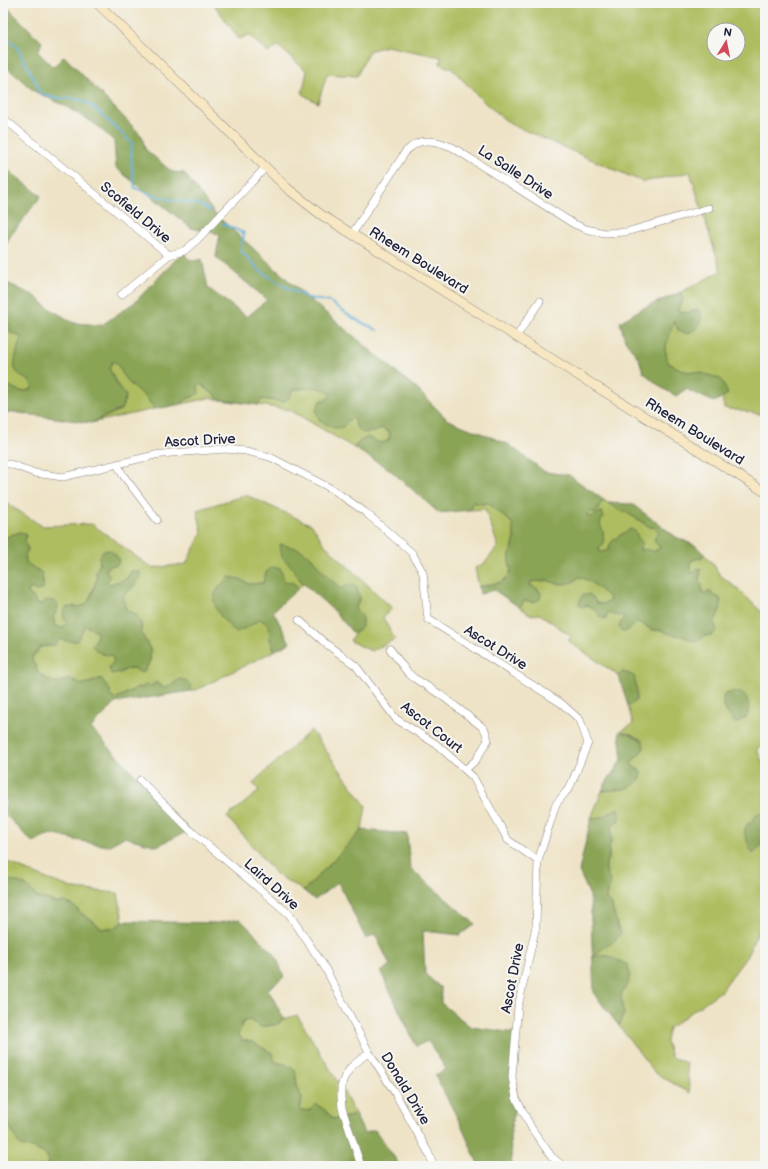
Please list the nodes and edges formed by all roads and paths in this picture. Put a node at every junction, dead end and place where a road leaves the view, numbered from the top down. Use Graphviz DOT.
graph roads {
  1 [pos="97,3"];
  2 [pos="3,118"];
  3 [pos="266,167"];
  4 [pos="709,208"];
  5 [pos="352,234"];
  6 [pos="168,255"];
  7 [pos="121,295"];
  8 [pos="540,300"];
  9 [pos="516,337"];
  10 [pos="3,464"];
  11 [pos="117,464"];
  12 [pos="765,492"];
  13 [pos="157,520"];
  14 [pos="299,620"];
  15 [pos="390,649"];
  16 [pos="465,770"];
  17 [pos="140,780"];
  18 [pos="538,861"];
  19 [pos="369,1052"];
  20 [pos="361,1166"];
  21 [pos="434,1166"];
  22 [pos="563,1166"];
  1 -- 3 [label="street, Rheem Boulevard"];
  2 -- 6 [label="street, Scofield Drive"];
  3 -- 5 [label="street, Rheem Boulevard"];
  3 -- 6 [label="street, Scofield Drive"];
  4 -- 5 [label="street, La Salle Drive"];
  5 -- 9 [label="street, Rheem Boulevard"];
  6 -- 7 [label="street"];
  8 -- 9 [label="street"];
  9 -- 12 [label="street, Rheem Boulevard"];
  10 -- 11 [label="street, Ascot Drive"];
  11 -- 13 [label="street"];
  11 -- 18 [label="street, Ascot Drive"];
  14 -- 16 [label="street, Ascot Court"];
  15 -- 16 [label="street"];
  16 -- 18 [label="street, Ascot Court"];
  17 -- 19 [label="street, Laird Drive"];
  18 -- 22 [label="street, Ascot Drive"];
  19 -- 20 [label="street, Donald Drive"];
  19 -- 21 [label="street, Donald Drive"];
}
